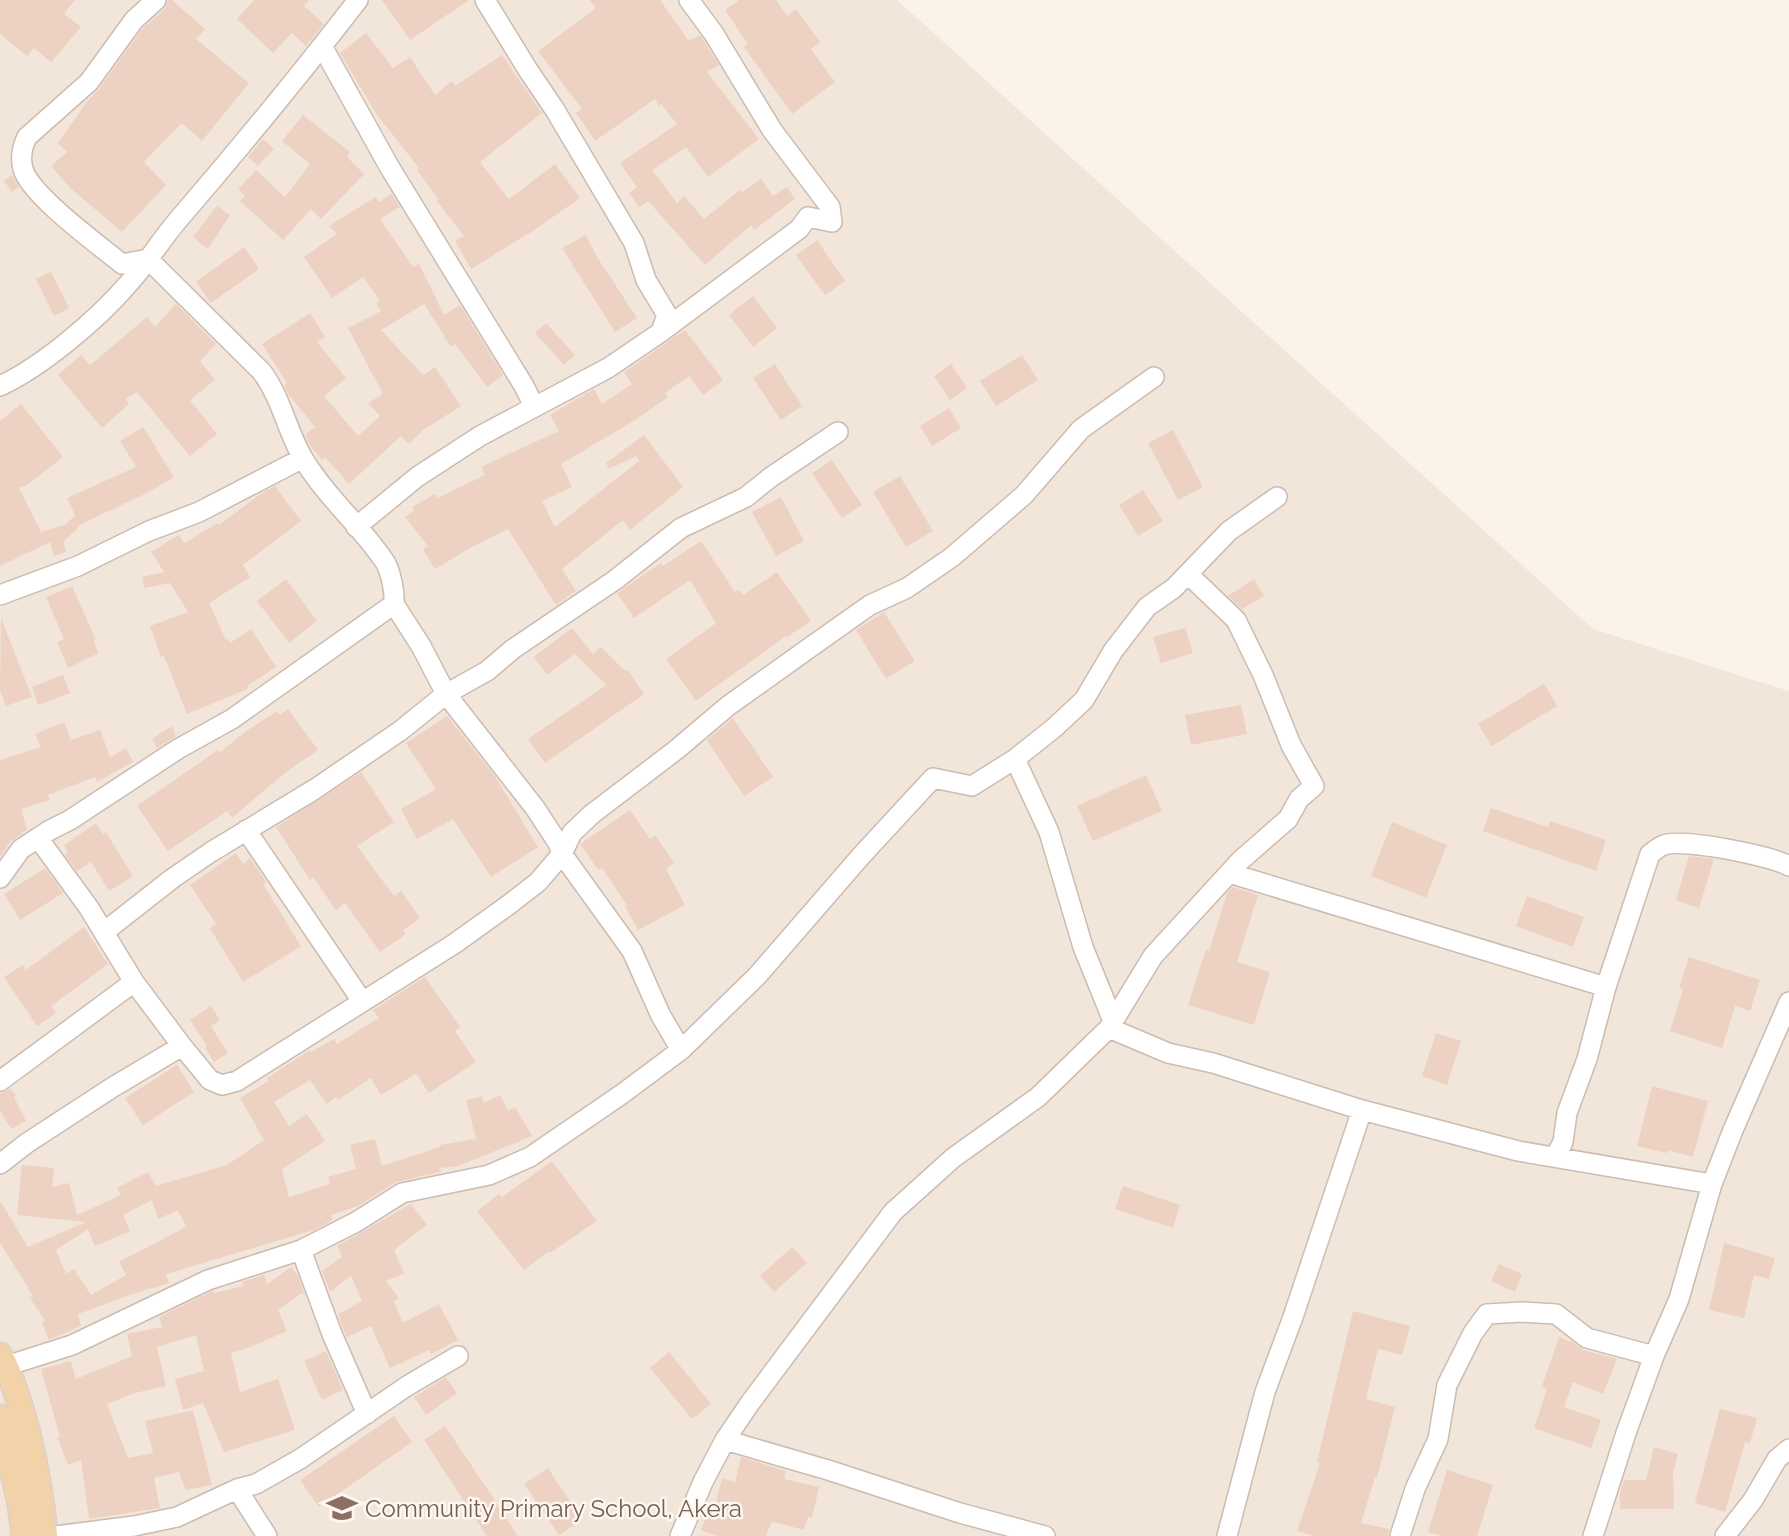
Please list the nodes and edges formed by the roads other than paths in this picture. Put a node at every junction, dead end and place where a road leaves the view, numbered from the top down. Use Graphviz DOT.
graph roads {
  1 [pos="156,0"];
  2 [pos="358,0"];
  3 [pos="485,0"];
  4 [pos="689,0"];
  5 [pos="322,46"];
  6 [pos="148,259"];
  7 [pos="662,332"];
  8 [pos="1154,377"];
  9 [pos="0,386"];
  10 [pos="519,415"];
  11 [pos="838,432"];
  12 [pos="303,458"];
  13 [pos="1277,497"];
  14 [pos="356,527"];
  15 [pos="1188,574"];
  16 [pos="0,595"];
  17 [pos="394,604"];
  18 [pos="446,694"];
  19 [pos="1015,759"];
  20 [pos="246,831"];
  21 [pos="38,838"];
  22 [pos="562,854"];
  23 [pos="1789,866"];
  24 [pos="1229,873"];
  25 [pos="0,878"];
  26 [pos="104,932"];
  27 [pos="134,982"];
  28 [pos="1606,986"];
  29 [pos="362,1001"];
  30 [pos="1789,1002"];
  31 [pos="1109,1028"];
  32 [pos="181,1046"];
  33 [pos="681,1050"];
  34 [pos="0,1081"];
  35 [pos="1362,1110"];
  36 [pos="1555,1157"];
  37 [pos="0,1164"];
  38 [pos="1712,1184"];
  39 [pos="301,1250"];
  40 [pos="458,1356"];
  41 [pos="1654,1356"];
  42 [pos="3,1361"];
  43 [pos="367,1414"];
  44 [pos="0,1417"];
  45 [pos="725,1440"];
  46 [pos="1789,1449"];
  47 [pos="237,1489"];
  48 [pos="1034,1534"];
  49 [pos="24,1536"];
  50 [pos="45,1536"];
  51 [pos="57,1536"];
  52 [pos="267,1536"];
  53 [pos="680,1536"];
  54 [pos="1227,1536"];
  55 [pos="1400,1536"];
  56 [pos="1593,1536"];
  57 [pos="1725,1536"];
  1 -- 6 [label="street"];
  2 -- 5 [label="street"];
  3 -- 7 [label="street"];
  4 -- 7 [label="street"];
  5 -- 6 [label="street"];
  5 -- 10 [label="street"];
  6 -- 9 [label="street"];
  6 -- 12 [label="street"];
  7 -- 10 [label="street"];
  8 -- 22 [label="street"];
  10 -- 14 [label="street"];
  11 -- 18 [label="street"];
  12 -- 14 [label="street"];
  12 -- 16 [label="street"];
  13 -- 15 [label="street"];
  14 -- 17 [label="street"];
  15 -- 19 [label="street"];
  15 -- 24 [label="street"];
  17 -- 18 [label="street"];
  17 -- 21 [label="street"];
  18 -- 20 [label="street"];
  18 -- 22 [label="street"];
  19 -- 31 [label="street"];
  19 -- 33 [label="street"];
  20 -- 26 [label="street"];
  20 -- 29 [label="street"];
  21 -- 25 [label="street"];
  21 -- 26 [label="street"];
  22 -- 29 [label="street"];
  22 -- 33 [label="street"];
  23 -- 28 [label="street"];
  24 -- 28 [label="street"];
  24 -- 31 [label="street"];
  26 -- 27 [label="street"];
  27 -- 32 [label="street"];
  27 -- 34 [label="street"];
  28 -- 36 [label="street"];
  29 -- 32 [label="street"];
  30 -- 38 [label="street"];
  31 -- 35 [label="street"];
  31 -- 45 [label="street"];
  32 -- 37 [label="street"];
  33 -- 39 [label="street"];
  35 -- 36 [label="street"];
  35 -- 54 [label="street"];
  36 -- 38 [label="street"];
  38 -- 41 [label="street"];
  39 -- 42 [label="street"];
  39 -- 43 [label="street"];
  40 -- 43 [label="street"];
  41 -- 55 [label="street"];
  41 -- 56 [label="street"];
  42 -- 50 [label="main road"];
  43 -- 47 [label="street"];
  44 -- 49 [label="main road"];
  45 -- 48 [label="street"];
  45 -- 53 [label="street"];
  46 -- 57 [label="street"];
  47 -- 51 [label="street"];
  47 -- 52 [label="street"];
}
